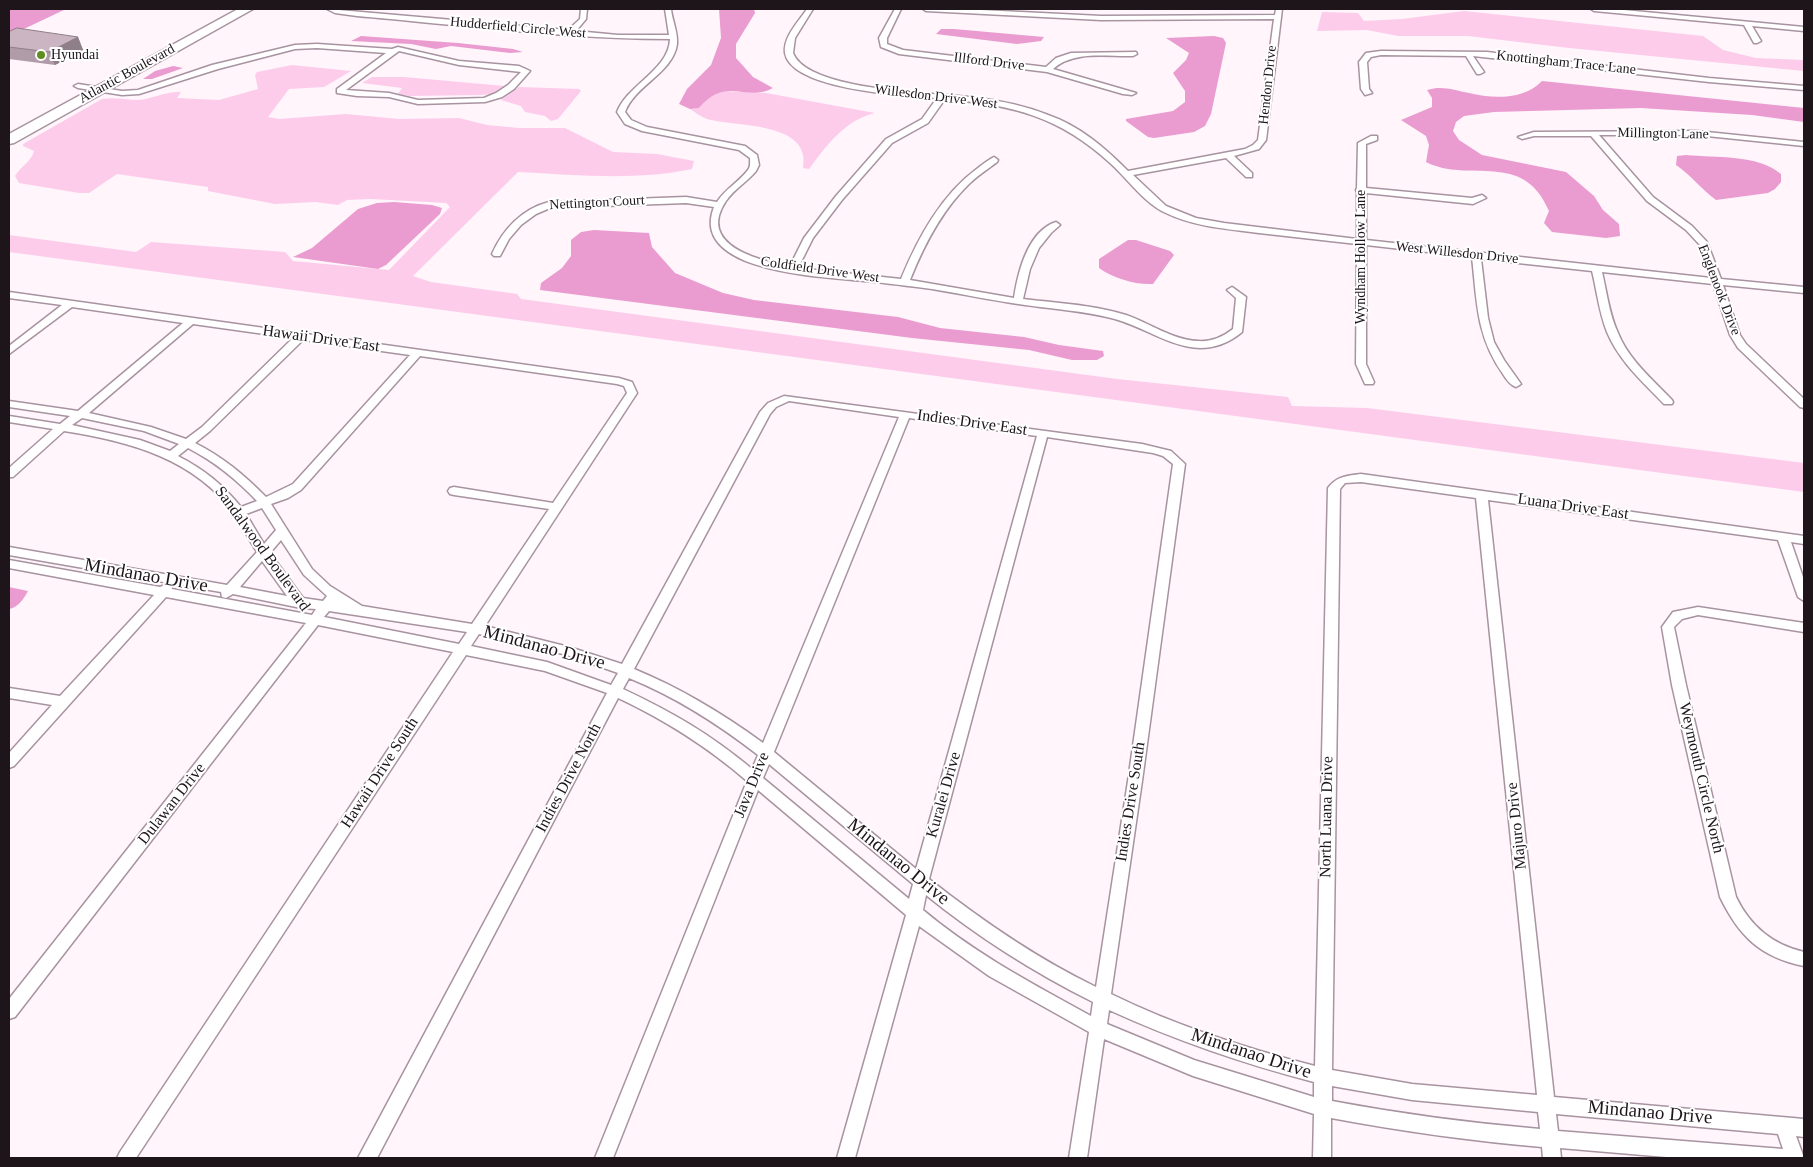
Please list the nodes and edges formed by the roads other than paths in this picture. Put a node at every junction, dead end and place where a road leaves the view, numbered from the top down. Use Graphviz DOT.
graph roads {
  1 [pos="232,9"];
  2 [pos="247,9"];
  3 [pos="331,9"];
  4 [pos="584,9"];
  5 [pos="668,9"];
  6 [pos="810,9"];
  7 [pos="898,9"];
  8 [pos="926,9"];
  9 [pos="1075,9"];
  10 [pos="1594,9"];
  11 [pos="1278,13"];
  12 [pos="223,15"];
  13 [pos="1074,18"];
  14 [pos="192,24"];
  15 [pos="1747,24"];
  16 [pos="1804,29"];
  17 [pos="570,33"];
  18 [pos="674,37"];
  19 [pos="1756,41"];
  20 [pos="1365,46"];
  21 [pos="393,51"];
  22 [pos="1133,54"];
  23 [pos="1376,54"];
  24 [pos="1468,54"];
  25 [pos="1048,70"];
  26 [pos="1480,72"];
  27 [pos="97,83"];
  28 [pos="1804,88"];
  29 [pos="1132,93"];
  30 [pos="1368,93"];
  31 [pos="942,97"];
  32 [pos="9,126"];
  33 [pos="1593,134"];
  34 [pos="1522,137"];
  35 [pos="1374,138"];
  36 [pos="9,140"];
  37 [pos="1804,144"];
  38 [pos="1228,155"];
  39 [pos="994,160"];
  40 [pos="1126,174"];
  41 [pos="1249,175"];
  42 [pos="1360,190"];
  43 [pos="1482,198"];
  44 [pos="719,205"];
  45 [pos="1056,225"];
  46 [pos="1360,242"];
  47 [pos="496,254"];
  48 [pos="1476,254"];
  49 [pos="793,269"];
  50 [pos="1596,269"];
  51 [pos="905,282"];
  52 [pos="1718,282"];
  53 [pos="1232,290"];
  54 [pos="1804,290"];
  55 [pos="9,295"];
  56 [pos="1018,302"];
  57 [pos="70,304"];
  58 [pos="191,321"];
  59 [pos="301,336"];
  60 [pos="9,351"];
  61 [pos="418,352"];
  62 [pos="1369,382"];
  63 [pos="1516,384"];
  64 [pos="630,388"];
  65 [pos="777,402"];
  66 [pos="1668,402"];
  67 [pos="9,404"];
  68 [pos="1804,405"];
  69 [pos="905,414"];
  70 [pos="79,415"];
  71 [pos="9,419"];
  72 [pos="61,428"];
  73 [pos="1043,433"];
  74 [pos="189,443"];
  75 [pos="1166,452"];
  76 [pos="172,456"];
  77 [pos="9,474"];
  78 [pos="1342,480"];
  79 [pos="454,491"];
  80 [pos="1482,494"];
  81 [pos="264,502"];
  82 [pos="557,507"];
  83 [pos="239,512"];
  84 [pos="282,531"];
  85 [pos="1783,537"];
  86 [pos="1804,540"];
  87 [pos="9,551"];
  88 [pos="262,552"];
  89 [pos="9,564"];
  90 [pos="168,587"];
  91 [pos="225,596"];
  92 [pos="1804,597"];
  93 [pos="330,600"];
  94 [pos="301,603"];
  95 [pos="315,620"];
  96 [pos="1804,628"];
  97 [pos="474,630"];
  98 [pos="461,650"];
  99 [pos="626,672"];
  100 [pos="615,691"];
  101 [pos="9,692"];
  102 [pos="63,702"];
  103 [pos="766,752"];
  104 [pos="9,762"];
  105 [pos="755,781"];
  106 [pos="920,881"];
  107 [pos="914,911"];
  108 [pos="1804,959"];
  109 [pos="1102,997"];
  110 [pos="9,1012"];
  111 [pos="1097,1028"];
  112 [pos="1323,1076"];
  113 [pos="1546,1104"];
  114 [pos="1322,1108"];
  115 [pos="1784,1126"];
  116 [pos="1804,1128"];
  117 [pos="1550,1138"];
  118 [pos="126,1158"];
  119 [pos="367,1158"];
  120 [pos="604,1158"];
  121 [pos="846,1158"];
  122 [pos="1078,1158"];
  123 [pos="1322,1158"];
  124 [pos="1552,1158"];
  125 [pos="1782,1158"];
  126 [pos="1795,1158"];
  1 -- 12 [label="highway"];
  2 -- 12 [label="highway, Atlantic Boulevard"];
  3 -- 17 [label="street, Hudderfield Circle West"];
  4 -- 17 [label="street"];
  5 -- 18 [label="street"];
  6 -- 31 [label="street, Willesdon Drive West"];
  7 -- 25 [label="street, Illford Drive"];
  8 -- 13 [label="street"];
  9 -- 13 [label="street"];
  10 -- 15 [label="street"];
  11 -- 13 [label="street"];
  11 -- 38 [label="street, Hendon Drive"];
  12 -- 14 [label="highway, Atlantic Boulevard"];
  12 -- 27 [label="highway, Atlantic Boulevard"];
  15 -- 16 [label="street"];
  15 -- 19 [label="street"];
  17 -- 18 [label="street, Hudderfield Circle West"];
  18 -- 44 [label="street"];
  20 -- 23 [label="street"];
  21 -- 21 [label="street"];
  21 -- 27 [label="street"];
  22 -- 25 [label="street"];
  23 -- 24 [label="street, Knottingham Trace Lane"];
  23 -- 30 [label="street"];
  24 -- 26 [label="street"];
  24 -- 28 [label="street, Knottingham Trace Lane"];
  25 -- 29 [label="street, Illford Drive"];
  27 -- 32 [label="highway, Atlantic Boulevard"];
  27 -- 36 [label="highway, Atlantic Boulevard"];
  31 -- 40 [label="street, Willesdon Drive West"];
  31 -- 49 [label="street"];
  33 -- 34 [label="street, Millington Lane"];
  33 -- 37 [label="street, Millington Lane"];
  33 -- 52 [label="street, Englenook Drive"];
  35 -- 42 [label="street, Wyndham Hollow Lane"];
  38 -- 40 [label="street, Hendon Drive"];
  38 -- 41 [label="street"];
  39 -- 51 [label="street"];
  40 -- 46 [label="street, West Willesdon Drive"];
  42 -- 43 [label="street"];
  42 -- 46 [label="street, Wyndham Hollow Lane"];
  44 -- 47 [label="street, Nettington Court"];
  44 -- 49 [label="street, Coldfield Drive West"];
  45 -- 56 [label="street"];
  46 -- 48 [label="street, West Willesdon Drive"];
  46 -- 62 [label="street, Wyndham Hollow Lane"];
  48 -- 50 [label="street, West Willesdon Drive"];
  48 -- 63 [label="street"];
  49 -- 51 [label="street, Coldfield Drive West"];
  50 -- 52 [label="street, West Willesdon Drive"];
  50 -- 66 [label="street"];
  51 -- 56 [label="street, Coldfield Drive West"];
  52 -- 54 [label="street, West Willesdon Drive"];
  52 -- 68 [label="street, Englenook Drive"];
  53 -- 56 [label="street, Coldfield Drive West"];
  55 -- 57 [label="street, Hawaii Drive East"];
  57 -- 58 [label="street, Hawaii Drive East"];
  57 -- 60 [label="street"];
  58 -- 59 [label="street, Hawaii Drive East"];
  58 -- 70 [label="street"];
  59 -- 61 [label="street, Hawaii Drive East"];
  59 -- 74 [label="street"];
  61 -- 64 [label="street, Hawaii Drive East"];
  61 -- 81 [label="street"];
  64 -- 82 [label="street, Hawaii Drive South"];
  65 -- 69 [label="street, Indies Drive East"];
  65 -- 99 [label="street, Indies Drive North"];
  67 -- 70 [label="street, Sandalwood Boulevard"];
  69 -- 73 [label="street, Indies Drive East"];
  69 -- 103 [label="street, Java Drive"];
  70 -- 72 [label="street"];
  70 -- 74 [label="street, Sandalwood Boulevard"];
  71 -- 72 [label="street, Sandalwood Boulevard"];
  72 -- 76 [label="street, Sandalwood Boulevard"];
  72 -- 77 [label="street"];
  73 -- 75 [label="street, Indies Drive East"];
  73 -- 106 [label="street, Kuralei Drive"];
  74 -- 76 [label="street"];
  74 -- 81 [label="street, Sandalwood Boulevard"];
  75 -- 109 [label="street, Indies Drive South"];
  76 -- 83 [label="street, Sandalwood Boulevard"];
  78 -- 80 [label="street, Luana Drive East"];
  78 -- 112 [label="street, North Luana Drive"];
  79 -- 82 [label="street"];
  80 -- 85 [label="street, Luana Drive East"];
  80 -- 113 [label="street, Majuro Drive"];
  81 -- 83 [label="street"];
  81 -- 84 [label="street, Sandalwood Boulevard"];
  82 -- 97 [label="street, Hawaii Drive South"];
  83 -- 88 [label="street, Sandalwood Boulevard"];
  84 -- 88 [label="street"];
  84 -- 93 [label="street, Sandalwood Boulevard"];
  85 -- 86 [label="street, Luana Drive East"];
  85 -- 92 [label="street"];
  87 -- 90 [label="street, Mindanao Drive"];
  88 -- 91 [label="street"];
  88 -- 94 [label="street, Sandalwood Boulevard"];
  89 -- 90 [label="street, Mindanao Drive"];
  90 -- 91 [label="street, Mindanao Drive"];
  90 -- 102 [label="street"];
  91 -- 94 [label="street, Mindanao Drive"];
  91 -- 95 [label="street, Mindanao Drive"];
  93 -- 94 [label="street, Mindanao Drive"];
  93 -- 95 [label="street, Dulawan Drive"];
  93 -- 97 [label="street, Mindanao Drive"];
  94 -- 95 [label="street, Sandalwood Boulevard"];
  95 -- 98 [label="street, Mindanao Drive"];
  95 -- 110 [label="street, Dulawan Drive"];
  96 -- 108 [label="street, Weymouth Circle North"];
  97 -- 98 [label="street, Hawaii Drive South"];
  97 -- 99 [label="street, Mindanao Drive"];
  98 -- 100 [label="street, Mindanao Drive"];
  98 -- 118 [label="street, Hawaii Drive South"];
  99 -- 100 [label="street, Indies Drive North"];
  99 -- 103 [label="street, Mindanao Drive"];
  100 -- 105 [label="street, Mindanao Drive"];
  100 -- 119 [label="street, Indies Drive North"];
  101 -- 102 [label="street"];
  102 -- 104 [label="street"];
  103 -- 105 [label="street, Java Drive"];
  103 -- 106 [label="street, Mindanao Drive"];
  105 -- 107 [label="street, Mindanao Drive"];
  105 -- 120 [label="street, Java Drive"];
  106 -- 107 [label="street, Kuralei Drive"];
  106 -- 109 [label="street, Mindanao Drive"];
  107 -- 111 [label="street, Mindanao Drive"];
  107 -- 121 [label="street, Kuralei Drive"];
  109 -- 111 [label="street, Indies Drive South"];
  109 -- 112 [label="street, Mindanao Drive"];
  111 -- 114 [label="street, Mindanao Drive"];
  111 -- 122 [label="street, Indies Drive South"];
  112 -- 113 [label="street, Mindanao Drive"];
  112 -- 114 [label="street, North Luana Drive"];
  113 -- 115 [label="street, Mindanao Drive"];
  113 -- 117 [label="street, Majuro Drive"];
  114 -- 117 [label="street, Mindanao Drive"];
  114 -- 123 [label="street, North Luana Drive"];
  115 -- 116 [label="street, Mindanao Drive"];
  115 -- 126 [label="street"];
  117 -- 124 [label="street, Majuro Drive"];
  117 -- 125 [label="street, Mindanao Drive"];
}
